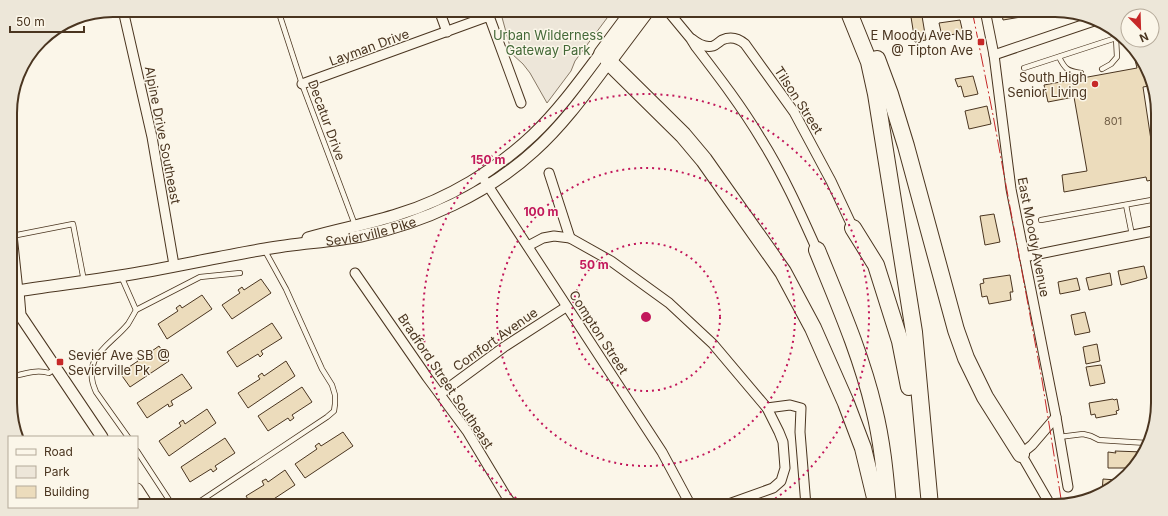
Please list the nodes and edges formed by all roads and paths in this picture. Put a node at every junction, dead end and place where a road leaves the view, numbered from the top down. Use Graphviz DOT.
graph roads {
  1 [pos="125,17"];
  2 [pos="280,17"];
  3 [pos="442,17"];
  4 [pos="486,17"];
  5 [pos="489,17"];
  6 [pos="628,17"];
  7 [pos="643,17"];
  8 [pos="673,17"];
  9 [pos="851,17"];
  10 [pos="852,17"];
  11 [pos="986,17"];
  12 [pos="1088,23"];
  13 [pos="447,32"];
  14 [pos="691,39"];
  15 [pos="1115,39"];
  16 [pos="1118,41"];
  17 [pos="714,46"];
  18 [pos="994,55"];
  19 [pos="605,57"];
  20 [pos="1059,57"];
  21 [pos="711,67"];
  22 [pos="1024,68"];
  23 [pos="1102,69"];
  24 [pos="1081,73"];
  25 [pos="302,84"];
  26 [pos="521,103"];
  27 [pos="549,172"];
  28 [pos="481,175"];
  29 [pos="488,186"];
  30 [pos="1151,200"];
  31 [pos="1126,204"];
  32 [pos="1042,220"];
  33 [pos="355,225"];
  34 [pos="853,228"];
  35 [pos="1151,231"];
  36 [pos="17,235"];
  37 [pos="1132,235"];
  38 [pos="359,236"];
  39 [pos="570,238"];
  40 [pos="288,245"];
  41 [pos="528,246"];
  42 [pos="264,249"];
  43 [pos="818,250"];
  44 [pos="1024,257"];
  45 [pos="174,265"];
  46 [pos="240,273"];
  47 [pos="355,273"];
  48 [pos="120,276"];
  49 [pos="84,281"];
  50 [pos="17,292"];
  51 [pos="17,304"];
  52 [pos="566,307"];
  53 [pos="136,310"];
  54 [pos="17,318"];
  55 [pos="27,326"];
  56 [pos="55,369"];
  57 [pos="17,376"];
  58 [pos="440,394"];
  59 [pos="767,408"];
  60 [pos="1056,417"];
  61 [pos="101,436"];
  62 [pos="127,436"];
  63 [pos="1059,437"];
  64 [pos="1142,443"];
  65 [pos="138,453"];
  66 [pos="1021,454"];
  67 [pos="1068,487"];
  68 [pos="138,491"];
  69 [pos="143,499"];
  70 [pos="168,499"];
  71 [pos="204,499"];
  72 [pos="508,499"];
  73 [pos="687,499"];
  74 [pos="742,499"];
  75 [pos="805,499"];
  76 [pos="875,499"];
  77 [pos="887,499"];
  78 [pos="929,499"];
  79 [pos="930,499"];
  80 [pos="1047,499"];
  1 -- 45 [label="street, Alpine Drive Southeast"];
  2 -- 25 [label="lane, Decatur Drive"];
  3 -- 13 [label="street"];
  4 -- 13 [label="street, Layman Drive"];
  5 -- 26 [label="street, Layman Drive"];
  6 -- 19 [label="main road, Sevierville Pike"];
  7 -- 19 [label="main road, Sevierville Pike"];
  8 -- 14 [label="street"];
  9 -- 79 [label="highway"];
  10 -- 66 [label="highway"];
  11 -- 18 [label="street, East Moody Avenue"];
  12 -- 18 [label="street"];
  13 -- 25 [label="street, Layman Drive"];
  14 -- 17 [label="street"];
  14 -- 21 [label="street"];
  15 -- 20 [label="lane"];
  16 -- 23 [label="lane"];
  17 -- 21 [label="street"];
  17 -- 34 [label="street, Tilson Street"];
  18 -- 44 [label="street, East Moody Avenue"];
  19 -- 28 [label="street, Sevierville Pike"];
  19 -- 29 [label="street, Sevierville Pike"];
  19 -- 76 [label="highway"];
  20 -- 22 [label="lane"];
  20 -- 24 [label="lane"];
  21 -- 43 [label="street"];
  25 -- 33 [label="lane, Decatur Drive"];
  27 -- 39 [label="street"];
  28 -- 29 [label="street, Compton Street"];
  28 -- 33 [label="street, Sevierville Pike"];
  29 -- 38 [label="street, Sevierville Pike"];
  29 -- 41 [label="street, Compton Street"];
  30 -- 31 [label="lane"];
  31 -- 32 [label="lane"];
  31 -- 37 [label="lane"];
  33 -- 38 [label="lane, Decatur Drive"];
  33 -- 40 [label="street, Sevierville Pike"];
  34 -- 78 [label="highway"];
  35 -- 37 [label="street"];
  36 -- 49 [label="lane"];
  37 -- 44 [label="street"];
  38 -- 40 [label="street, Sevierville Pike"];
  39 -- 41 [label="street"];
  39 -- 59 [label="street"];
  40 -- 42 [label="street, Sevierville Pike"];
  41 -- 52 [label="street, Compton Street"];
  42 -- 45 [label="street, Sevierville Pike"];
  42 -- 71 [label="lane"];
  43 -- 77 [label="highway"];
  44 -- 60 [label="street, East Moody Avenue"];
  45 -- 48 [label="street, Sevierville Pike"];
  46 -- 53 [label="lane"];
  47 -- 58 [label="street, Bradford Street Southeast"];
  48 -- 49 [label="street, Sevierville Pike"];
  48 -- 53 [label="lane"];
  49 -- 50 [label="street, Sevierville Pike"];
  51 -- 55 [label="street"];
  52 -- 58 [label="street, Comfort Avenue"];
  52 -- 73 [label="street, Compton Street"];
  53 -- 62 [label="lane"];
  54 -- 55 [label="street"];
  55 -- 56 [label="street"];
  56 -- 57 [label="lane"];
  56 -- 61 [label="street"];
  58 -- 72 [label="street, Bradford Street Southeast"];
  59 -- 74 [label="street"];
  59 -- 75 [label="street"];
  60 -- 63 [label="street, East Moody Avenue"];
  60 -- 66 [label="street"];
  63 -- 64 [label="lane"];
  63 -- 67 [label="street, East Moody Avenue"];
  65 -- 70 [label="lane"];
  66 -- 80 [label="street"];
  68 -- 69 [label="street"];
}
